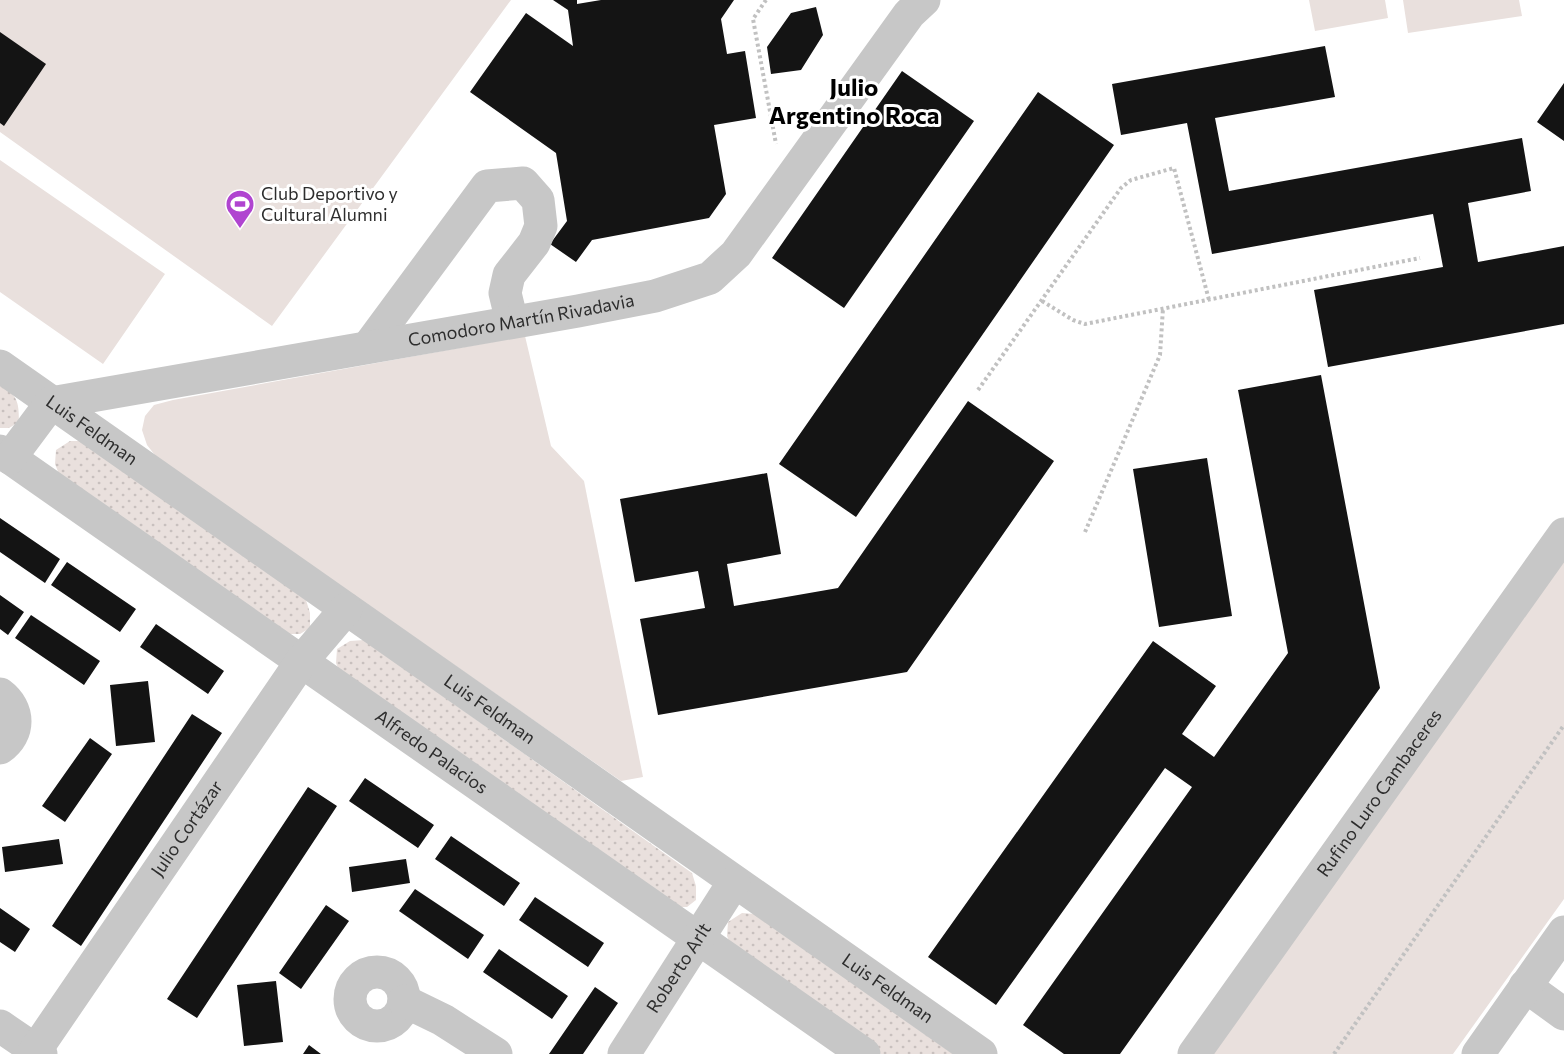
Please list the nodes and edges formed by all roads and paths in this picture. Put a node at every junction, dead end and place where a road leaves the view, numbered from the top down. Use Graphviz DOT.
graph roads {
  1 [pos="765,0"];
  2 [pos="924,0"];
  3 [pos="784,186"];
  4 [pos="1420,258"];
  5 [pos="1209,300"];
  6 [pos="1041,301"];
  7 [pos="1163,308"];
  8 [pos="512,322"];
  9 [pos="368,347"];
  10 [pos="0,366"];
  11 [pos="978,390"];
  12 [pos="51,403"];
  13 [pos="5,455"];
  14 [pos="1085,532"];
  15 [pos="1564,534"];
  16 [pos="346,609"];
  17 [pos="301,662"];
  18 [pos="0,694"];
  19 [pos="1564,725"];
  20 [pos="0,748"];
  21 [pos="734,882"];
  22 [pos="1564,932"];
  23 [pos="697,938"];
  24 [pos="1525,986"];
  25 [pos="404,1001"];
  26 [pos="1564,1014"];
  27 [pos="0,1026"];
  28 [pos="36,1053"];
  29 [pos="496,1054"];
  30 [pos="624,1054"];
  31 [pos="864,1054"];
  32 [pos="981,1054"];
  33 [pos="1194,1054"];
  34 [pos="1334,1054"];
  35 [pos="1478,1054"];
  1 -- 3 [label="path"];
  2 -- 3 [label="street, Comodoro Martín Rivadavia"];
  3 -- 8 [label="street, Comodoro Martín Rivadavia"];
  4 -- 5 [label="path"];
  5 -- 6 [label="path"];
  5 -- 7 [label="path"];
  6 -- 7 [label="path"];
  6 -- 11 [label="path"];
  7 -- 14 [label="path"];
  8 -- 9 [label="street, Comodoro Martín Rivadavia"];
  8 -- 9 [label="street"];
  9 -- 12 [label="street, Comodoro Martín Rivadavia"];
  10 -- 12 [label="street, Luis Feldman"];
  12 -- 13 [label="street"];
  12 -- 16 [label="street, Luis Feldman"];
  13 -- 17 [label="street, Alfredo Palacios"];
  15 -- 33 [label="street, Rufino Luro Cambaceres"];
  16 -- 17 [label="street, Julio Cortázar"];
  16 -- 21 [label="street, Luis Feldman"];
  17 -- 23 [label="street, Alfredo Palacios"];
  17 -- 28 [label="street, Julio Cortázar"];
  18 -- 20 [label="street"];
  19 -- 34 [label="path"];
  21 -- 23 [label="street, Roberto Arlt"];
  21 -- 32 [label="street, Luis Feldman"];
  22 -- 24 [label="street"];
  23 -- 30 [label="street, Roberto Arlt"];
  23 -- 31 [label="street, Alfredo Palacios"];
  24 -- 26 [label="street"];
  24 -- 35 [label="street"];
  25 -- 29 [label="street"];
  27 -- 28 [label="street"];
}
